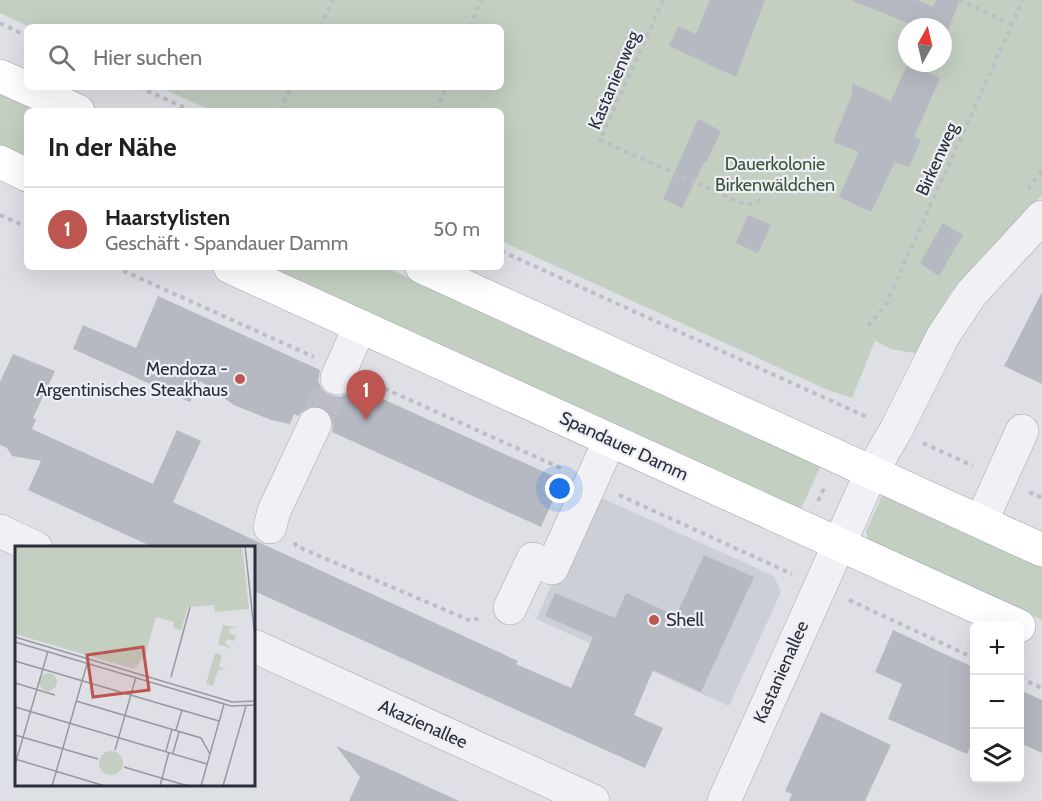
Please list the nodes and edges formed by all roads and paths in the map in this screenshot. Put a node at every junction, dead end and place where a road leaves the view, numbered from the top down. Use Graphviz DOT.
graph roads {
  1 [pos="333,0"];
  2 [pos="481,0"];
  3 [pos="663,0"];
  4 [pos="958,0"];
  5 [pos="1023,0"];
  6 [pos="0,23"];
  7 [pos="321,24"];
  8 [pos="471,24"];
  9 [pos="1012,25"];
  10 [pos="24,35"];
  11 [pos="0,76"];
  12 [pos="24,87"];
  13 [pos="31,90"];
  14 [pos="146,90"];
  15 [pos="290,90"];
  16 [pos="445,90"];
  17 [pos="71,108"];
  18 [pos="186,108"];
  19 [pos="281,108"];
  20 [pos="437,108"];
  21 [pos="0,162"];
  22 [pos="24,174"];
  23 [pos="765,199"];
  24 [pos="0,215"];
  25 [pos="1042,217"];
  26 [pos="24,226"];
  27 [pos="504,252"];
  28 [pos="121,270"];
  29 [pos="237,270"];
  30 [pos="429,270"];
  31 [pos="360,326"];
  32 [pos="868,326"];
  33 [pos="339,373"];
  34 [pos="315,424"];
  35 [pos="896,430"];
  36 [pos="1022,431"];
  37 [pos="610,440"];
  38 [pos="871,473"];
  39 [pos="1000,479"];
  40 [pos="827,480"];
  41 [pos="591,482"];
  42 [pos="1042,498"];
  43 [pos="815,507"];
  44 [pos="981,522"];
  45 [pos="0,531"];
  46 [pos="282,532"];
  47 [pos="839,543"];
  48 [pos="32,546"];
  49 [pos="1042,550"];
  50 [pos="800,578"];
  51 [pos="843,598"];
  52 [pos="510,608"];
  53 [pos="1008,621"];
  54 [pos="1024,628"];
  55 [pos="1042,636"];
  56 [pos="255,646"];
  57 [pos="970,656"];
  58 [pos="1024,680"];
  59 [pos="1042,688"];
  60 [pos="593,801"];
  61 [pos="724,801"];
  1 -- 7 [label="path"];
  2 -- 8 [label="path"];
  3 -- 23 [label="path, Kastanienweg"];
  4 -- 9 [label="path"];
  5 -- 9 [label="path, Birkenweg"];
  6 -- 10 [label="path"];
  9 -- 32 [label="path, Birkenweg"];
  11 -- 12 [label="main road"];
  13 -- 17 [label="main road"];
  14 -- 18 [label="path"];
  15 -- 19 [label="path"];
  16 -- 20 [label="path"];
  21 -- 22 [label="main road"];
  24 -- 26 [label="path"];
  25 -- 35 [label="street, Kastanienallee"];
  27 -- 35 [label="path"];
  28 -- 33 [label="path"];
  29 -- 31 [label="main road, Spandauer Damm"];
  30 -- 38 [label="main road"];
  31 -- 33 [label="street"];
  31 -- 37 [label="main road, Spandauer Damm"];
  33 -- 41 [label="path"];
  34 -- 46 [label="street"];
  35 -- 38 [label="street, Kastanienallee"];
  35 -- 39 [label="path"];
  36 -- 39 [label="street"];
  37 -- 41 [label="street"];
  37 -- 47 [label="main road, Spandauer Damm"];
  38 -- 44 [label="main road"];
  38 -- 47 [label="street, Kastanienallee"];
  39 -- 42 [label="path"];
  39 -- 44 [label="street"];
  40 -- 43 [label="path"];
  41 -- 50 [label="path"];
  41 -- 52 [label="street"];
  44 -- 49 [label="main road"];
  45 -- 48 [label="street"];
  46 -- 52 [label="path"];
  47 -- 53 [label="main road, Spandauer Damm"];
  47 -- 61 [label="street, Kastanienallee"];
  51 -- 57 [label="path"];
  54 -- 55 [label="main road, Spandauer Damm"];
  56 -- 60 [label="street, Akazienallee"];
  58 -- 59 [label="path"];
}
